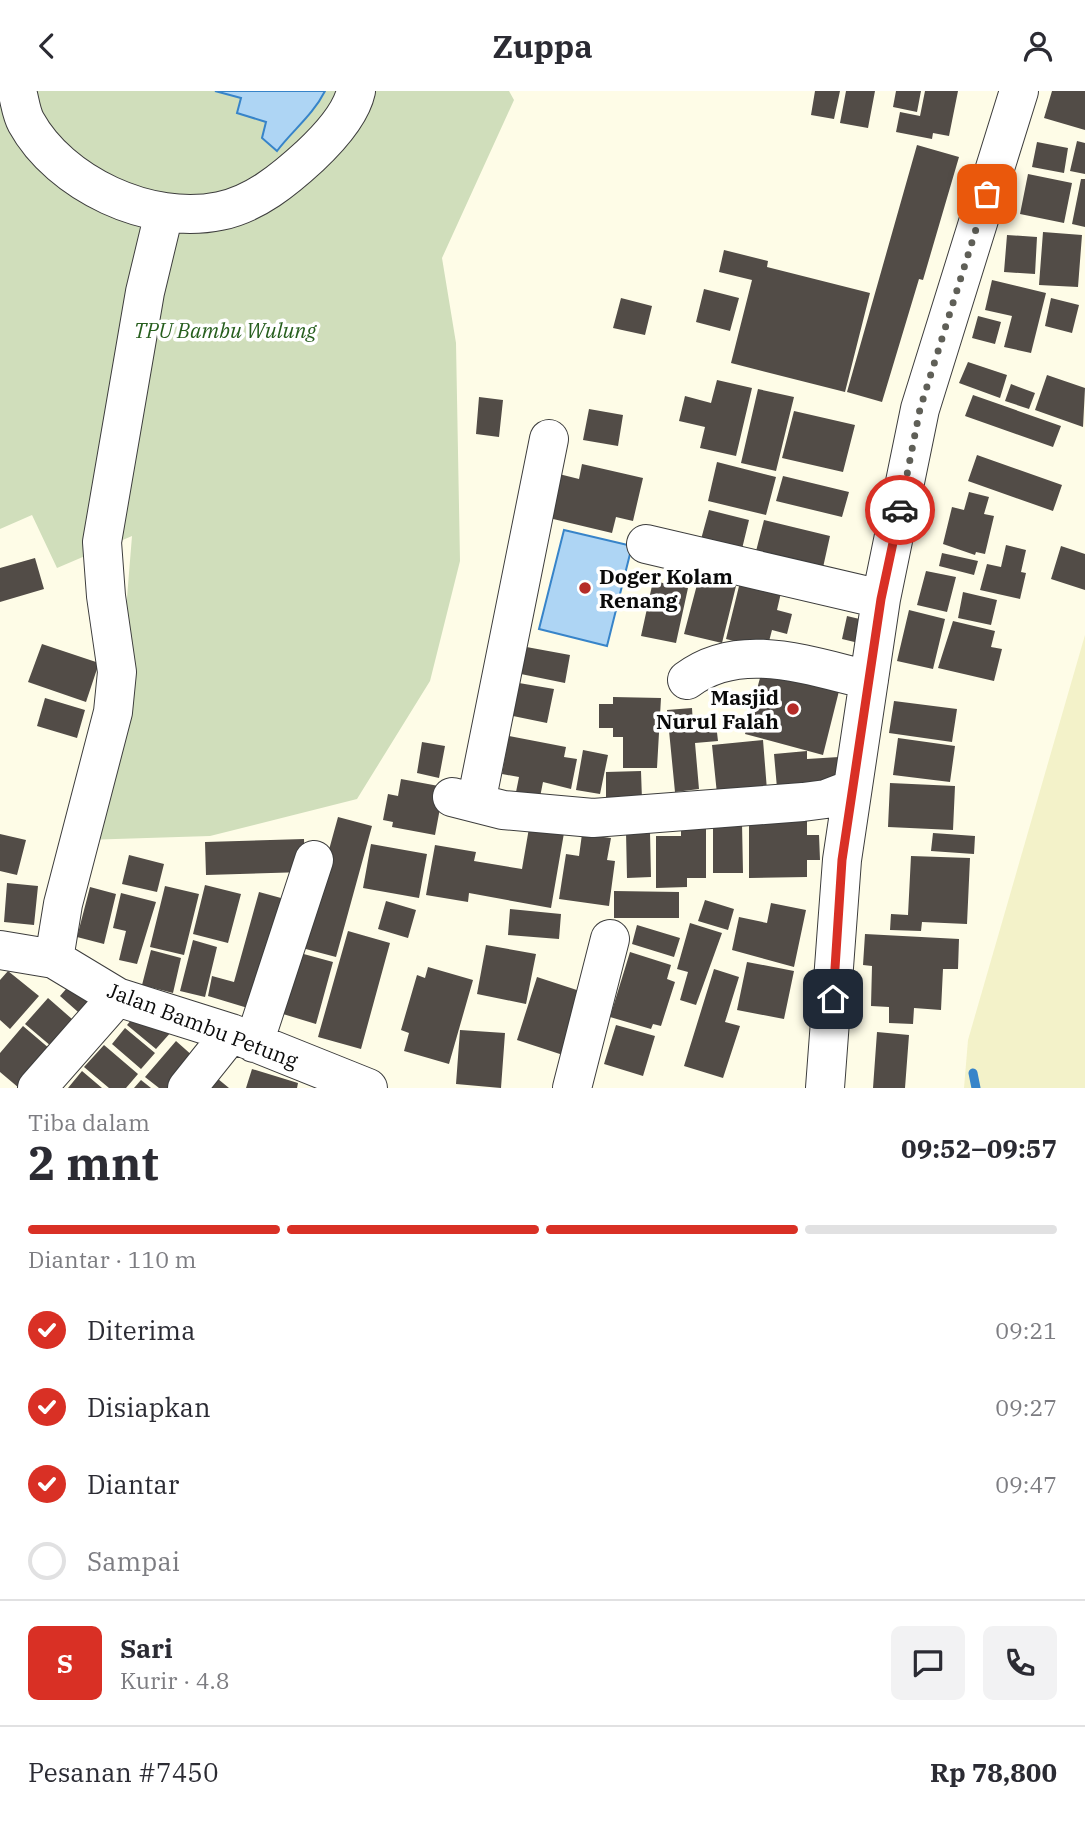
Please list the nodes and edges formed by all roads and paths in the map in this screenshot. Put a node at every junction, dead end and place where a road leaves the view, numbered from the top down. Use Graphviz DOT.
graph roads {
  1 [pos="17,91"];
  2 [pos="356,91"];
  3 [pos="1019,91"];
  4 [pos="164,213"];
  5 [pos="549,439"];
  6 [pos="646,544"];
  7 [pos="881,599"];
  8 [pos="687,680"];
  9 [pos="869,680"];
  10 [pos="852,789"];
  11 [pos="314,860"];
  12 [pos="610,939"];
  13 [pos="0,950"];
  14 [pos="54,959"];
  15 [pos="117,997"];
  16 [pos="242,1038"];
  17 [pos="37,1088"];
  18 [pos="187,1088"];
  19 [pos="368,1088"];
  20 [pos="572,1088"];
  21 [pos="825,1088"];
  1 -- 4 [label="street"];
  2 -- 4 [label="street"];
  3 -- 7 [label="street"];
  4 -- 14 [label="street"];
  5 -- 10 [label="street"];
  6 -- 7 [label="street"];
  7 -- 9 [label="street"];
  8 -- 9 [label="street"];
  9 -- 10 [label="street"];
  10 -- 21 [label="street"];
  11 -- 16 [label="street"];
  12 -- 20 [label="street"];
  13 -- 14 [label="street, Jalan Bambu Petung"];
  14 -- 15 [label="street, Jalan Bambu Petung"];
  15 -- 16 [label="street, Jalan Bambu Petung"];
  15 -- 17 [label="street"];
  16 -- 18 [label="street"];
  16 -- 19 [label="street, Jalan Bambu Petung"];
}
